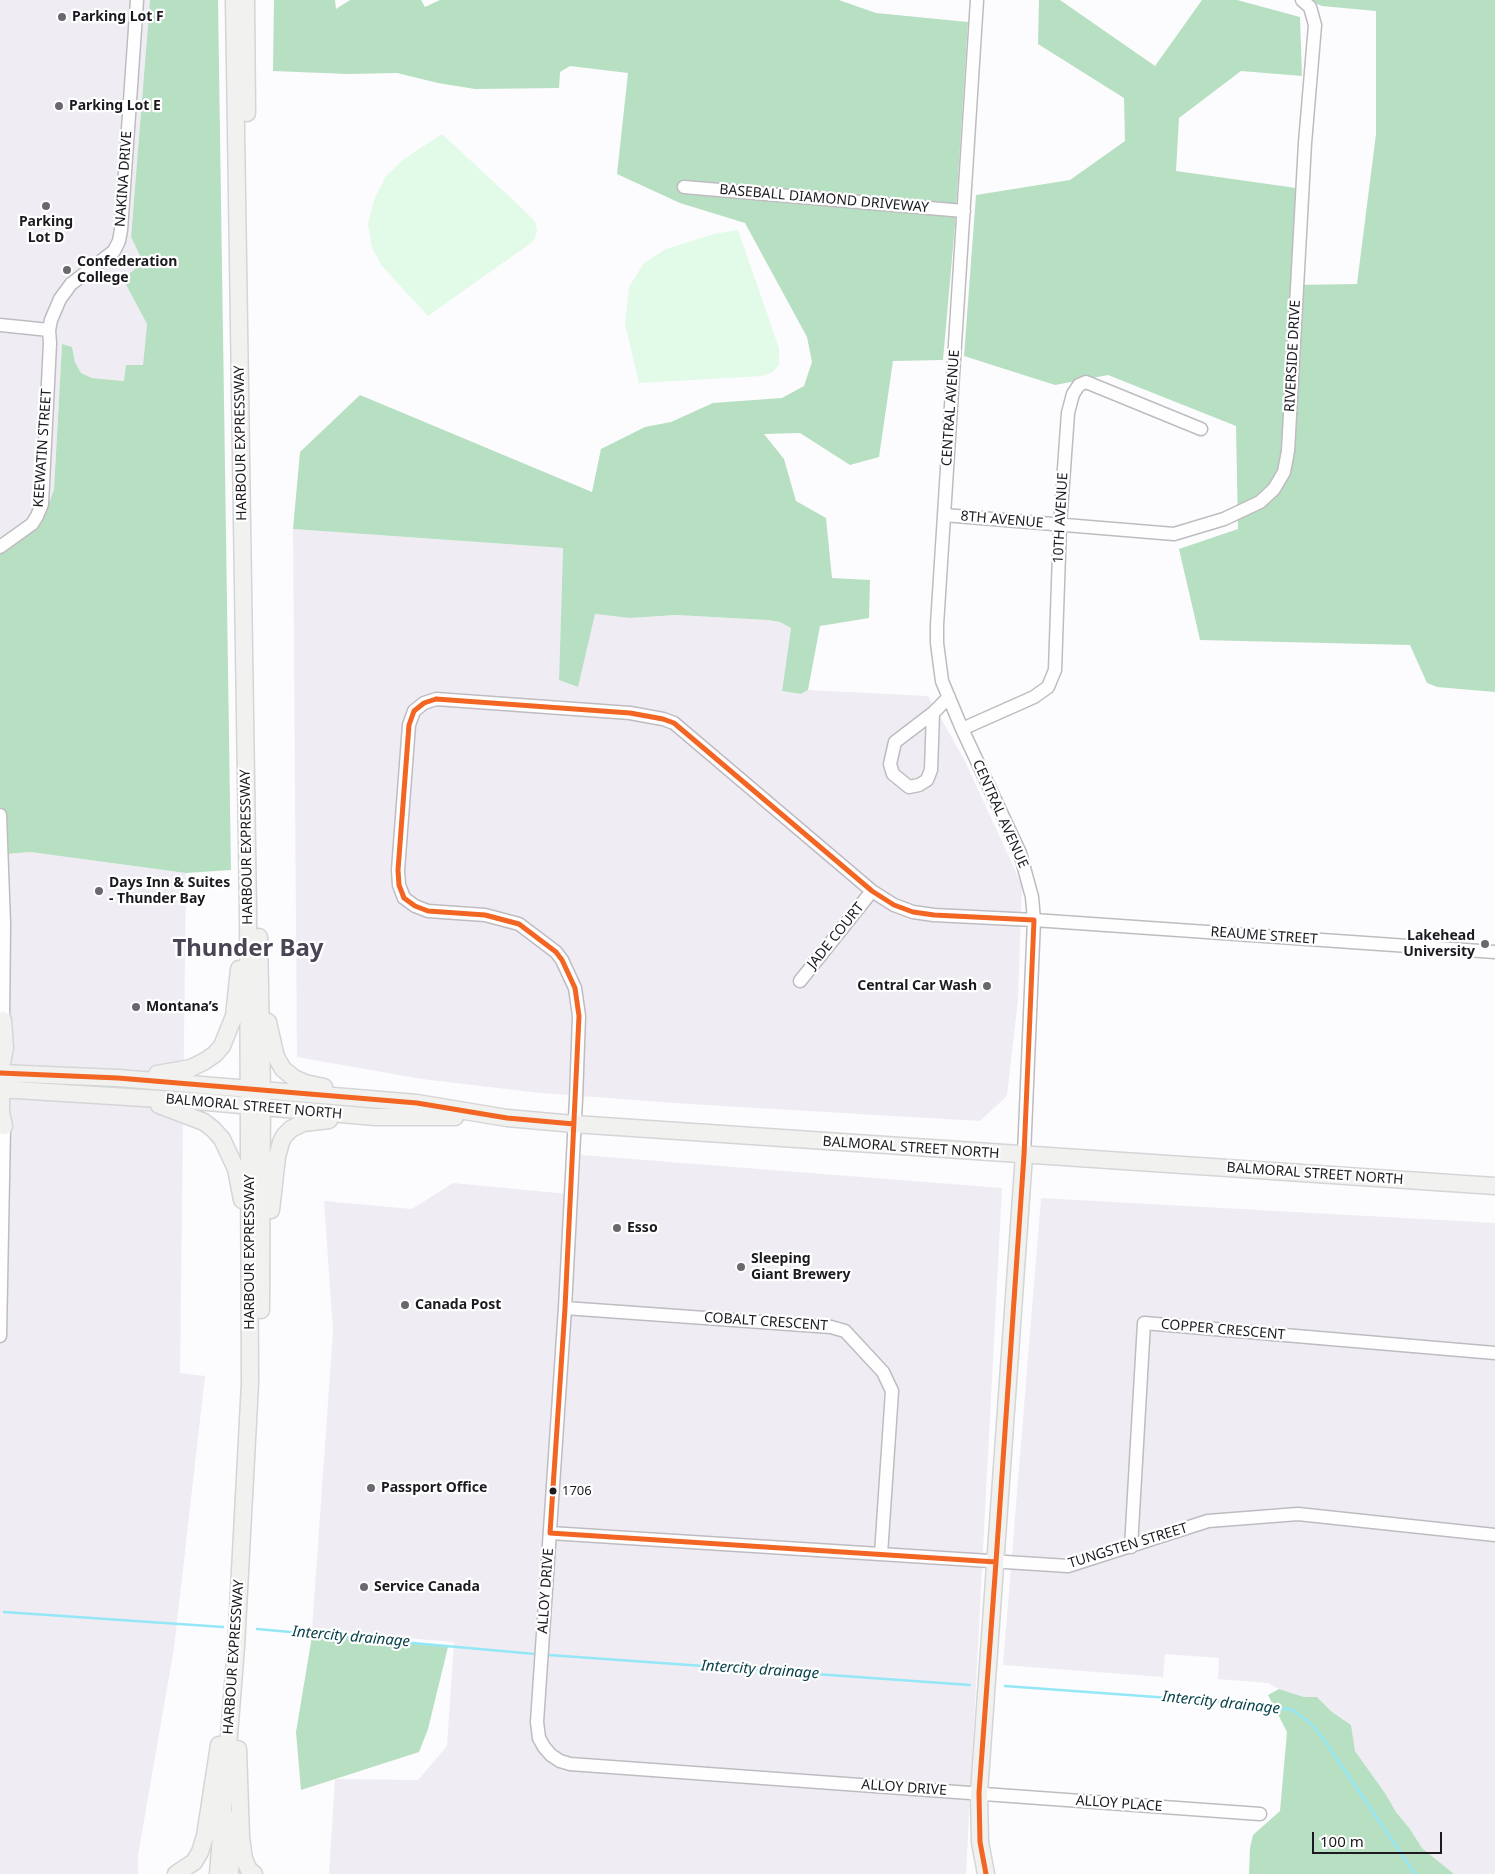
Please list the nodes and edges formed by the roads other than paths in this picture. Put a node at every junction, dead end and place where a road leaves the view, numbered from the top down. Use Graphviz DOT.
graph roads {
  1 [pos="137,0"];
  2 [pos="234,0"];
  3 [pos="246,0"];
  4 [pos="978,0"];
  5 [pos="1302,0"];
  6 [pos="684,188"];
  7 [pos="964,210"];
  8 [pos="0,325"];
  9 [pos="49,330"];
  10 [pos="1201,429"];
  11 [pos="944,515"];
  12 [pos="1060,525"];
  13 [pos="0,547"];
  14 [pos="948,697"];
  15 [pos="933,713"];
  16 [pos="962,729"];
  17 [pos="0,815"];
  18 [pos="872,891"];
  19 [pos="248,892"];
  20 [pos="1034,920"];
  21 [pos="2,924"];
  22 [pos="1495,952"];
  23 [pos="800,981"];
  24 [pos="260,989"];
  25 [pos="2,1025"];
  26 [pos="0,1073"];
  27 [pos="89,1077"];
  28 [pos="118,1078"];
  29 [pos="2,1089"];
  30 [pos="29,1091"];
  31 [pos="138,1098"];
  32 [pos="255,1098"];
  33 [pos="417,1103"];
  34 [pos="391,1117"];
  35 [pos="507,1118"];
  36 [pos="574,1124"];
  37 [pos="4,1126"];
  38 [pos="1024,1155"];
  39 [pos="1495,1186"];
  40 [pos="1,1219"];
  41 [pos="250,1289"];
  42 [pos="565,1308"];
  43 [pos="261,1314"];
  44 [pos="0,1336"];
  45 [pos="1495,1353"];
  46 [pos="550,1532"];
  47 [pos="1495,1535"];
  48 [pos="1131,1547"];
  49 [pos="881,1554"];
  50 [pos="996,1562"];
  51 [pos="235,1659"];
  52 [pos="238,1749"];
  53 [pos="979,1793"];
  54 [pos="1260,1814"];
  55 [pos="176,1874"];
  56 [pos="218,1874"];
  57 [pos="230,1874"];
  58 [pos="254,1874"];
  59 [pos="986,1874"];
  1 -- 9 [label="street, NAKINA DRIVE"];
  2 -- 19 [label="main road, HARBOUR EXPRESSWAY"];
  3 -- 24 [label="main road, HARBOUR EXPRESSWAY"];
  4 -- 7 [label="street, CENTRAL AVENUE"];
  5 -- 12 [label="street, RIVERSIDE DRIVE"];
  6 -- 7 [label="street, BASEBALL DIAMOND DRIVEWAY"];
  7 -- 11 [label="street, CENTRAL AVENUE"];
  8 -- 9 [label="street"];
  9 -- 13 [label="street, KEEWATIN STREET"];
  10 -- 12 [label="street, 10TH AVENUE"];
  11 -- 12 [label="street, 8TH AVENUE"];
  11 -- 14 [label="street, CENTRAL AVENUE"];
  12 -- 16 [label="street, 10TH AVENUE"];
  14 -- 15 [label="street"];
  14 -- 16 [label="street, CENTRAL AVENUE"];
  15 -- 15 [label="street"];
  16 -- 20 [label="street, CENTRAL AVENUE"];
  17 -- 21 [label="street"];
  18 -- 20 [label="street, REAUME STREET"];
  18 -- 23 [label="street, JADE COURT"];
  18 -- 36 [label="street, ALLOY DRIVE"];
  19 -- 28 [label="main road"];
  19 -- 32 [label="main road, HARBOUR EXPRESSWAY"];
  20 -- 22 [label="street, REAUME STREET"];
  20 -- 38 [label="street, CENTRAL AVENUE"];
  21 -- 25 [label="street"];
  24 -- 32 [label="main road, HARBOUR EXPRESSWAY"];
  24 -- 33 [label="main road"];
  25 -- 26 [label="main road"];
  26 -- 27 [label="main road, BALMORAL STREET NORTH"];
  27 -- 28 [label="main road, BALMORAL STREET NORTH"];
  27 -- 29 [label="main road"];
  28 -- 32 [label="main road, BALMORAL STREET NORTH"];
  29 -- 30 [label="main road, BALMORAL STREET NORTH"];
  29 -- 37 [label="main road"];
  30 -- 31 [label="main road, BALMORAL STREET NORTH"];
  30 -- 37 [label="main road"];
  31 -- 32 [label="main road, BALMORAL STREET NORTH"];
  31 -- 41 [label="main road"];
  32 -- 33 [label="main road, BALMORAL STREET NORTH"];
  32 -- 34 [label="main road, BALMORAL STREET NORTH"];
  32 -- 41 [label="main road, HARBOUR EXPRESSWAY"];
  32 -- 43 [label="main road, HARBOUR EXPRESSWAY"];
  33 -- 35 [label="main road, BALMORAL STREET NORTH"];
  34 -- 35 [label="main road, BALMORAL STREET NORTH"];
  34 -- 43 [label="main road"];
  35 -- 36 [label="main road, BALMORAL STREET NORTH"];
  36 -- 38 [label="main road, BALMORAL STREET NORTH"];
  36 -- 42 [label="street, ALLOY DRIVE"];
  37 -- 40 [label="street"];
  38 -- 39 [label="main road, BALMORAL STREET NORTH"];
  38 -- 50 [label="main road, CENTRAL AVENUE"];
  40 -- 44 [label="street"];
  41 -- 51 [label="main road, HARBOUR EXPRESSWAY"];
  42 -- 46 [label="street, ALLOY DRIVE"];
  42 -- 49 [label="street, COBALT CRESCENT"];
  43 -- 52 [label="main road, HARBOUR EXPRESSWAY"];
  45 -- 48 [label="street, COPPER CRESCENT"];
  46 -- 49 [label="street, TUNGSTEN STREET"];
  46 -- 53 [label="street, ALLOY DRIVE"];
  47 -- 48 [label="street, TUNGSTEN STREET"];
  48 -- 50 [label="street, TUNGSTEN STREET"];
  49 -- 50 [label="street, TUNGSTEN STREET"];
  50 -- 53 [label="main road, CENTRAL AVENUE"];
  51 -- 55 [label="main road"];
  51 -- 56 [label="main road, HARBOUR EXPRESSWAY"];
  52 -- 57 [label="main road, HARBOUR EXPRESSWAY"];
  52 -- 58 [label="main road"];
  53 -- 54 [label="street, ALLOY PLACE"];
  53 -- 59 [label="main road, CENTRAL AVENUE"];
}
